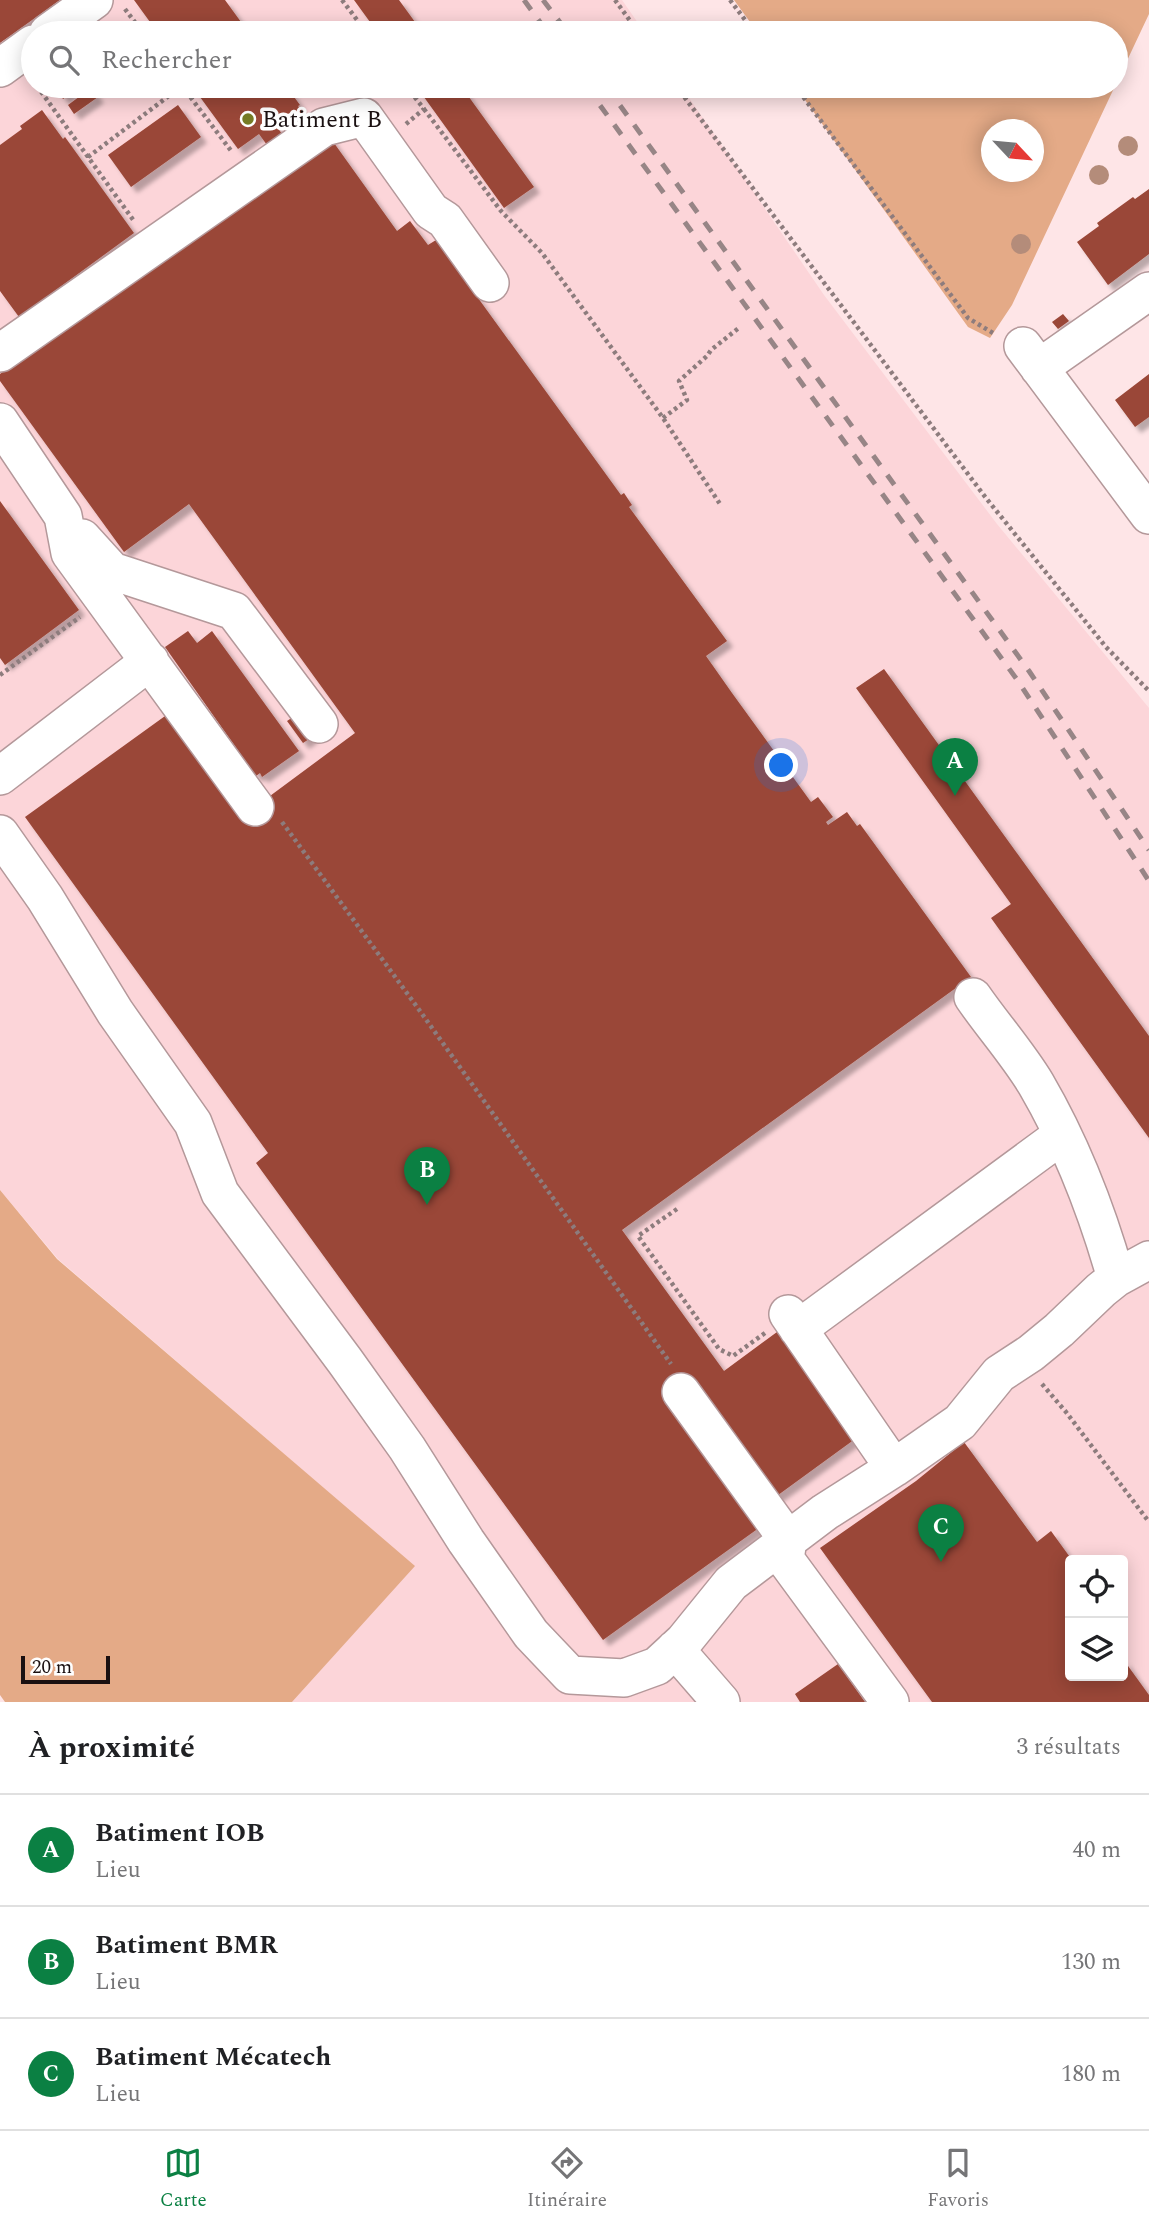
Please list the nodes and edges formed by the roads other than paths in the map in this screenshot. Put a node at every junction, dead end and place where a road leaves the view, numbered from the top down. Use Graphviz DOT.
graph roads {
  1 [pos="94,0"];
  2 [pos="65,21"];
  3 [pos="21,53"];
  4 [pos="0,68"];
  5 [pos="490,283"];
  6 [pos="1149,291"];
  7 [pos="0,353"];
  8 [pos="0,422"];
  9 [pos="1149,515"];
  10 [pos="63,516"];
  11 [pos="150,661"];
  12 [pos="319,724"];
  13 [pos="0,776"];
  14 [pos="266,811"];
  15 [pos="0,834"];
  16 [pos="972,997"];
  17 [pos="1062,1135"];
  18 [pos="1149,1260"];
  19 [pos="1116,1278"];
  20 [pos="680,1383"];
  21 [pos="894,1468"];
  22 [pos="788,1540"];
  23 [pos="675,1649"];
  24 [pos="721,1702"];
  25 [pos="890,1702"];
  1 -- 2 [label="street"];
  3 -- 4 [label="street"];
  5 -- 7 [label="street"];
  6 -- 9 [label="street"];
  8 -- 10 [label="street"];
  10 -- 11 [label="street"];
  10 -- 12 [label="street"];
  11 -- 13 [label="street"];
  11 -- 14 [label="street"];
  15 -- 23 [label="street"];
  16 -- 17 [label="street"];
  17 -- 19 [label="street"];
  17 -- 21 [label="street"];
  18 -- 19 [label="street"];
  19 -- 21 [label="street"];
  20 -- 22 [label="street"];
  21 -- 22 [label="street"];
  22 -- 23 [label="street"];
  22 -- 25 [label="street"];
  23 -- 24 [label="street"];
}
